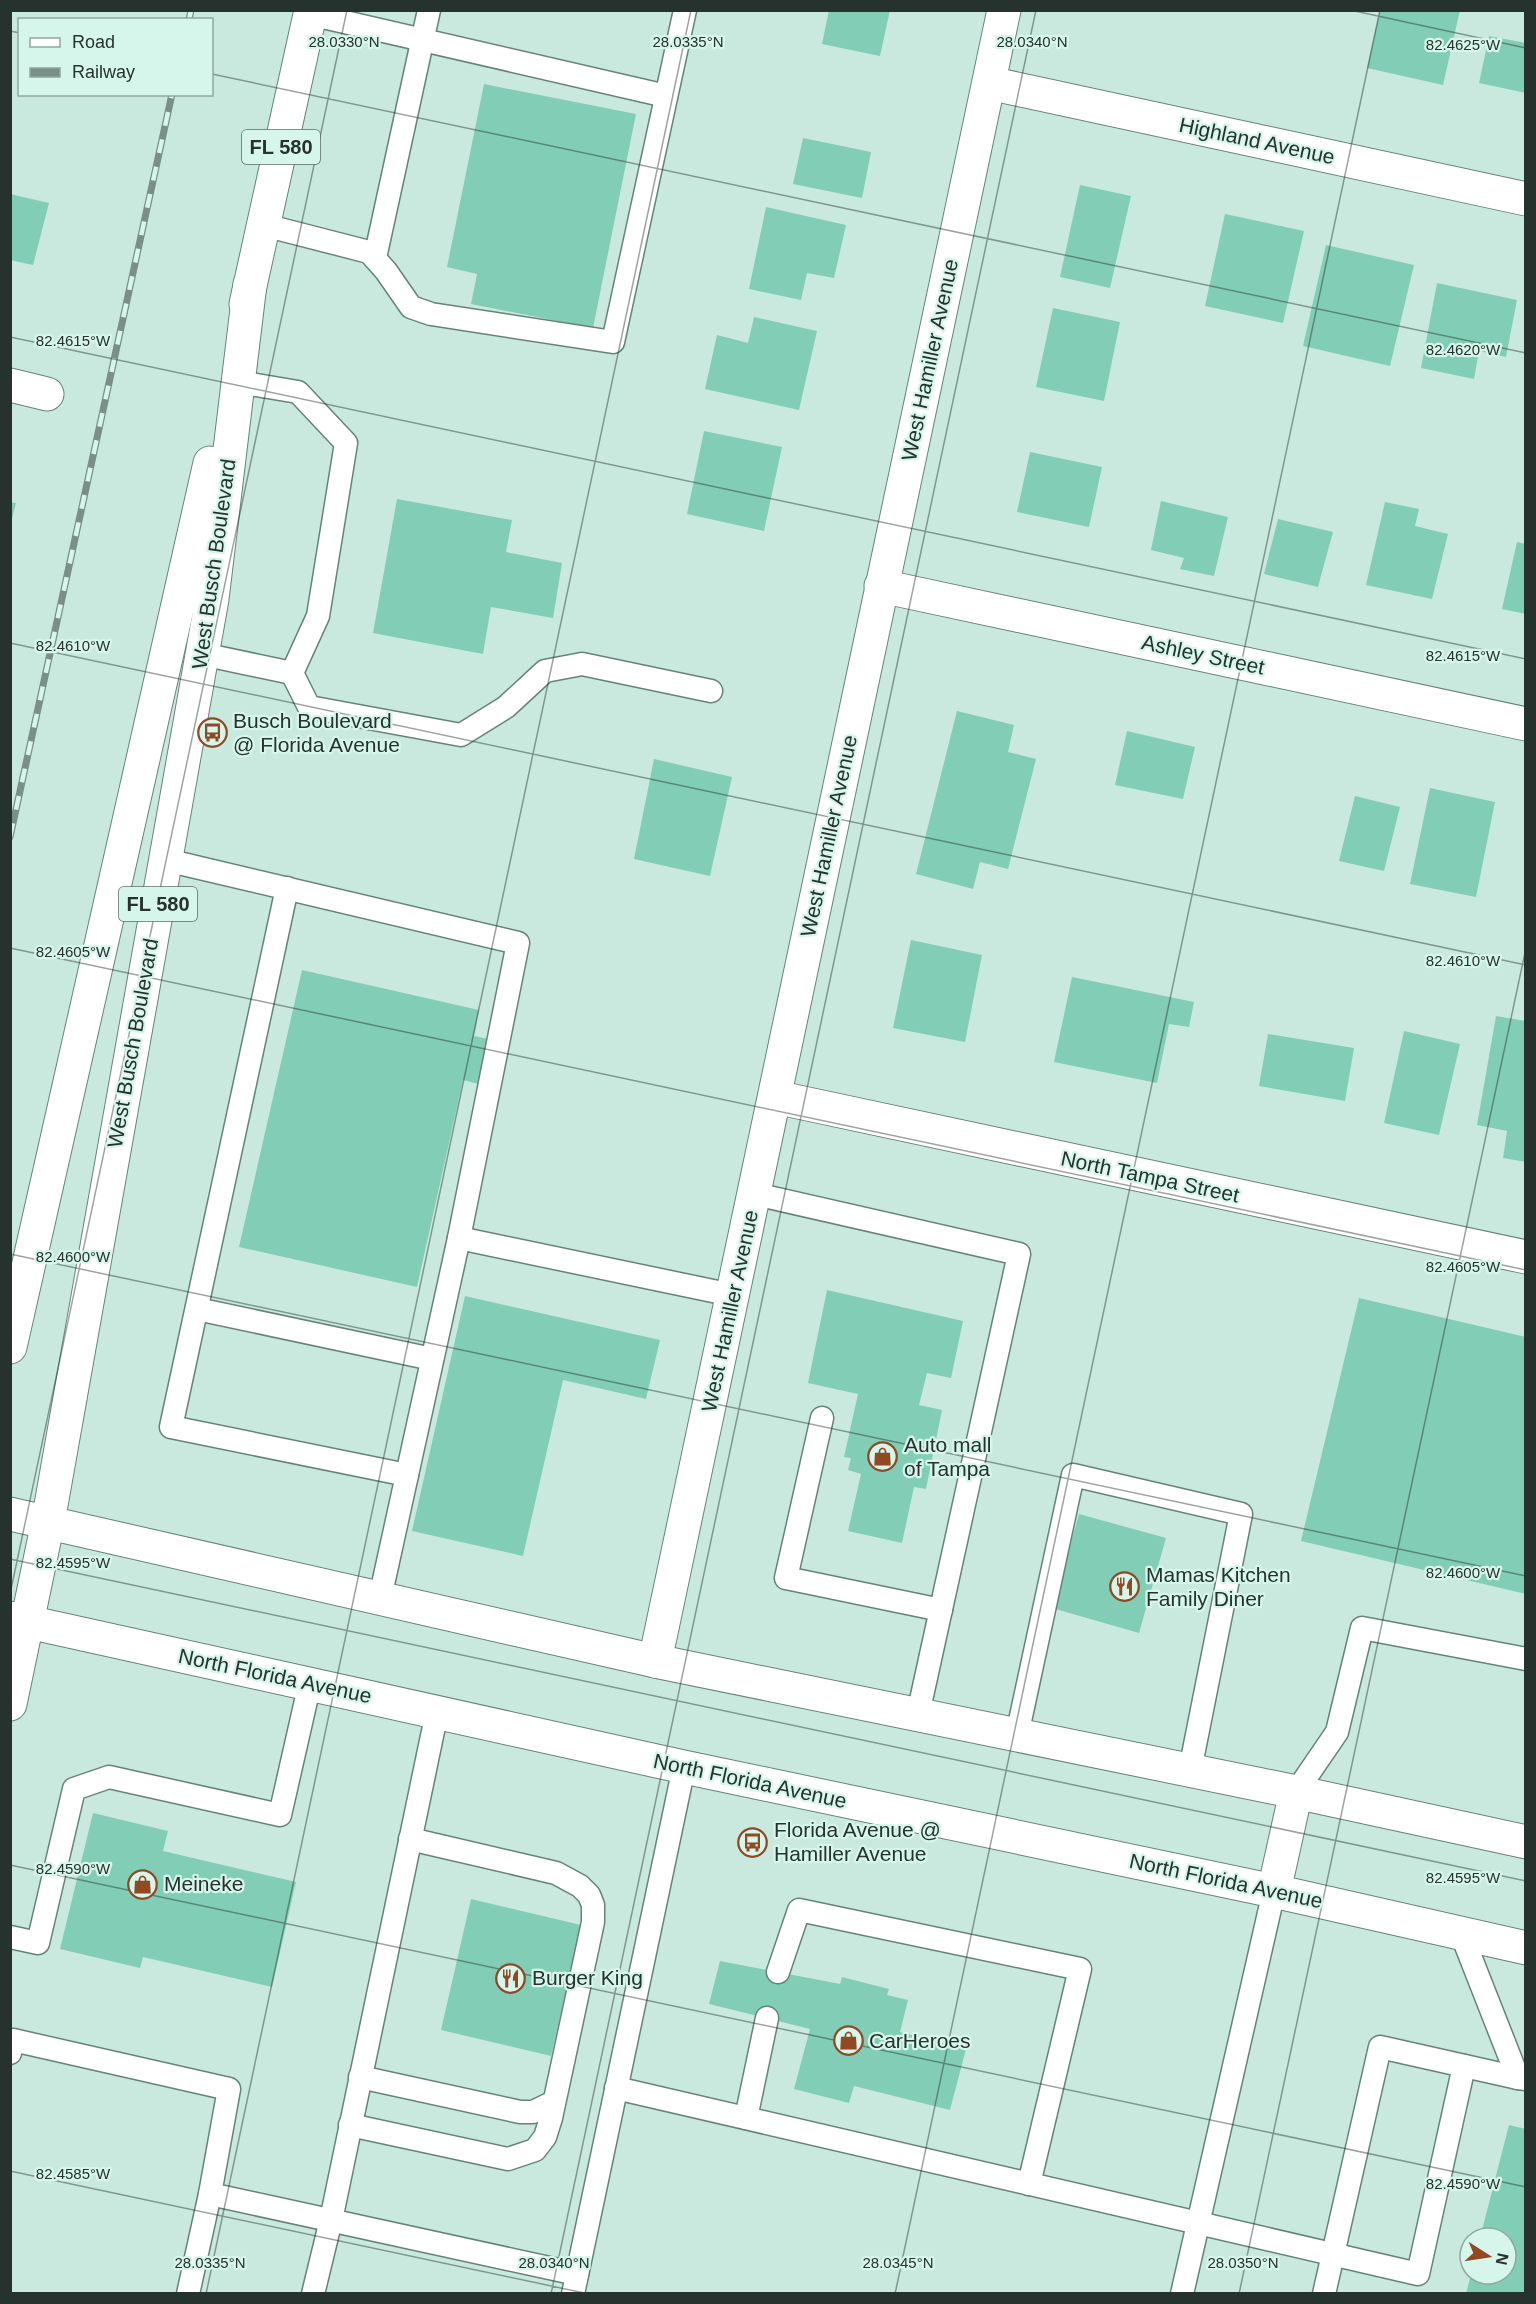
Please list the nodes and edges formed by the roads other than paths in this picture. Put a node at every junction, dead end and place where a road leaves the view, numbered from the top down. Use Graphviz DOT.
graph roads {
  1 [pos="429,10"];
  2 [pos="685,10"];
  3 [pos="1005,10"];
  4 [pos="311,12"];
  5 [pos="423,40"];
  6 [pos="989,83"];
  7 [pos="666,96"];
  8 [pos="1526,199"];
  9 [pos="264,225"];
  10 [pos="375,258"];
  11 [pos="250,284"];
  12 [pos="238,382"];
  13 [pos="10,385"];
  14 [pos="47,394"];
  15 [pos="881,586"];
  16 [pos="202,654"];
  17 [pos="292,673"];
  18 [pos="711,691"];
  19 [pos="1526,724"];
  20 [pos="166,860"];
  21 [pos="287,888"];
  22 [pos="775,1097"];
  23 [pos="755,1194"];
  24 [pos="459,1238"];
  25 [pos="1526,1257"];
  26 [pos="732,1295"];
  27 [pos="196,1309"];
  28 [pos="10,1347"];
  29 [pos="432,1359"];
  30 [pos="822,1418"];
  31 [pos="407,1475"];
  32 [pos="10,1514"];
  33 [pos="48,1522"];
  34 [pos="380,1598"];
  35 [pos="941,1610"];
  36 [pos="19,1619"];
  37 [pos="1526,1659"];
  38 [pos="656,1661"];
  39 [pos="310,1683"];
  40 [pos="10,1704"];
  41 [pos="437,1712"];
  42 [pos="918,1714"];
  43 [pos="1017,1735"];
  44 [pos="684,1767"];
  45 [pos="1190,1770"];
  46 [pos="1296,1792"];
  47 [pos="410,1839"];
  48 [pos="1526,1842"];
  49 [pos="1274,1891"];
  50 [pos="1461,1933"];
  51 [pos="10,1936"];
  52 [pos="1526,1948"];
  53 [pos="778,1972"];
  54 [pos="767,2018"];
  55 [pos="10,2053"];
  56 [pos="1464,2066"];
  57 [pos="360,2077"];
  58 [pos="1522,2079"];
  59 [pos="616,2088"];
  60 [pos="554,2102"];
  61 [pos="746,2118"];
  62 [pos="350,2125"];
  63 [pos="1029,2184"];
  64 [pos="210,2194"];
  65 [pos="331,2220"];
  66 [pos="1198,2224"];
  67 [pos="1333,2255"];
  68 [pos="575,2284"];
  69 [pos="1419,2284"];
  70 [pos="188,2294"];
  71 [pos="313,2294"];
  72 [pos="1182,2294"];
  73 [pos="1324,2294"];
  1 -- 5 [label="lane"];
  2 -- 7 [label="lane"];
  3 -- 6 [label="main road, West Hamiller Avenue"];
  4 -- 5 [label="lane"];
  4 -- 9 [label="main road, West Busch Boulevard / FL 580"];
  5 -- 7 [label="lane"];
  5 -- 10 [label="lane"];
  6 -- 8 [label="main road, Highland Avenue"];
  6 -- 15 [label="main road, West Hamiller Avenue"];
  7 -- 10 [label="lane"];
  9 -- 10 [label="lane"];
  9 -- 11 [label="main road, West Busch Boulevard / FL 580"];
  11 -- 12 [label="main road, West Busch Boulevard / FL 580"];
  11 -- 28 [label="main road, West Busch Boulevard / FL 580"];
  12 -- 16 [label="main road, West Busch Boulevard / FL 580"];
  12 -- 17 [label="lane"];
  13 -- 14 [label="main road"];
  15 -- 19 [label="main road, Ashley Street"];
  15 -- 22 [label="main road, West Hamiller Avenue"];
  16 -- 17 [label="lane"];
  16 -- 20 [label="main road, West Busch Boulevard / FL 580"];
  17 -- 18 [label="lane"];
  20 -- 21 [label="lane"];
  20 -- 33 [label="main road, West Busch Boulevard / FL 580"];
  21 -- 24 [label="lane"];
  21 -- 27 [label="lane"];
  22 -- 23 [label="main road, West Hamiller Avenue"];
  22 -- 25 [label="main road, North Tampa Street"];
  23 -- 26 [label="main road, West Hamiller Avenue"];
  23 -- 35 [label="lane"];
  24 -- 26 [label="lane"];
  24 -- 29 [label="lane"];
  26 -- 38 [label="main road, West Hamiller Avenue"];
  27 -- 29 [label="lane"];
  27 -- 31 [label="lane"];
  29 -- 31 [label="lane"];
  30 -- 35 [label="lane"];
  31 -- 34 [label="lane"];
  32 -- 33 [label="main road"];
  33 -- 34 [label="main road"];
  33 -- 36 [label="main road, West Busch Boulevard / FL 580"];
  34 -- 38 [label="main road"];
  35 -- 42 [label="lane"];
  36 -- 39 [label="main road, North Florida Avenue"];
  36 -- 40 [label="main road, FL 580"];
  37 -- 46 [label="lane"];
  38 -- 42 [label="main road"];
  39 -- 41 [label="main road, North Florida Avenue"];
  39 -- 51 [label="lane"];
  41 -- 44 [label="main road, North Florida Avenue"];
  41 -- 47 [label="lane"];
  42 -- 43 [label="main road"];
  43 -- 45 [label="main road"];
  43 -- 45 [label="lane"];
  44 -- 49 [label="main road, North Florida Avenue"];
  44 -- 59 [label="lane"];
  45 -- 46 [label="main road"];
  46 -- 48 [label="main road"];
  46 -- 49 [label="main road"];
  47 -- 57 [label="lane"];
  47 -- 60 [label="lane"];
  49 -- 50 [label="main road, North Florida Avenue"];
  49 -- 66 [label="lane"];
  50 -- 52 [label="main road, North Florida Avenue"];
  50 -- 58 [label="lane"];
  53 -- 63 [label="lane"];
  54 -- 61 [label="lane"];
  55 -- 64 [label="lane"];
  56 -- 58 [label="lane"];
  56 -- 67 [label="lane"];
  56 -- 69 [label="lane"];
  57 -- 60 [label="lane"];
  57 -- 62 [label="lane"];
  59 -- 61 [label="lane"];
  59 -- 68 [label="lane"];
  60 -- 62 [label="lane"];
  61 -- 63 [label="lane"];
  62 -- 65 [label="lane"];
  63 -- 66 [label="lane"];
  64 -- 65 [label="lane"];
  64 -- 70 [label="lane"];
  65 -- 68 [label="lane"];
  65 -- 71 [label="lane"];
  66 -- 67 [label="lane"];
  66 -- 72 [label="lane"];
  67 -- 69 [label="lane"];
  67 -- 73 [label="lane"];
}
